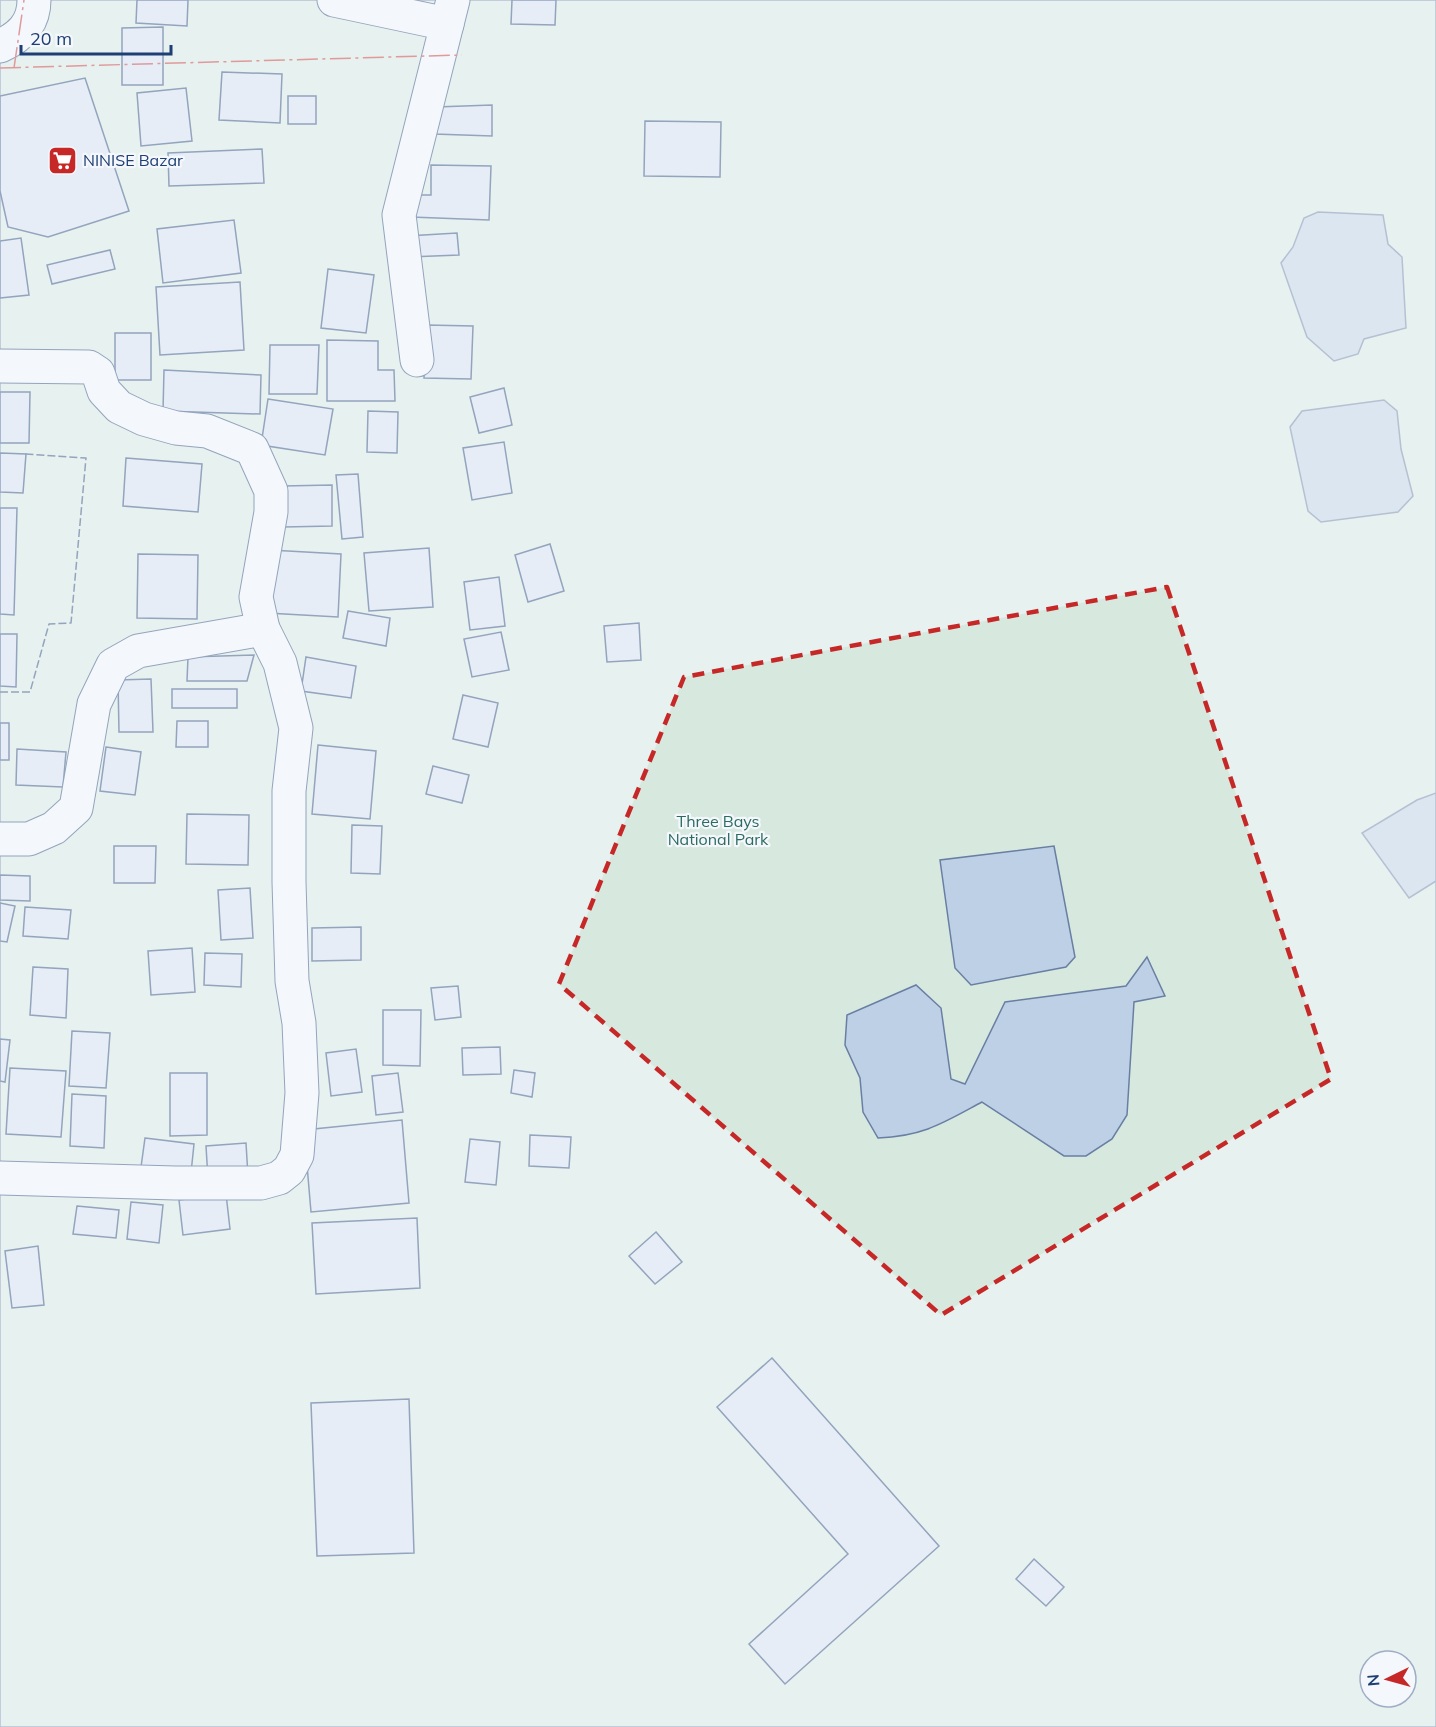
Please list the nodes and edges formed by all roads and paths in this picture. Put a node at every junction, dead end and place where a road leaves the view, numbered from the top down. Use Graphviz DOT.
graph roads {
  1 [pos="34,0"];
  2 [pos="334,0"];
  3 [pos="450,12"];
  4 [pos="0,46"];
  5 [pos="417,360"];
  6 [pos="0,366"];
  7 [pos="263,630"];
  8 [pos="0,839"];
  9 [pos="0,1178"];
  1 -- 4 [label="street"];
  2 -- 3 [label="street"];
  3 -- 5 [label="street"];
  6 -- 7 [label="street"];
  7 -- 8 [label="street"];
  7 -- 9 [label="street"];
}
